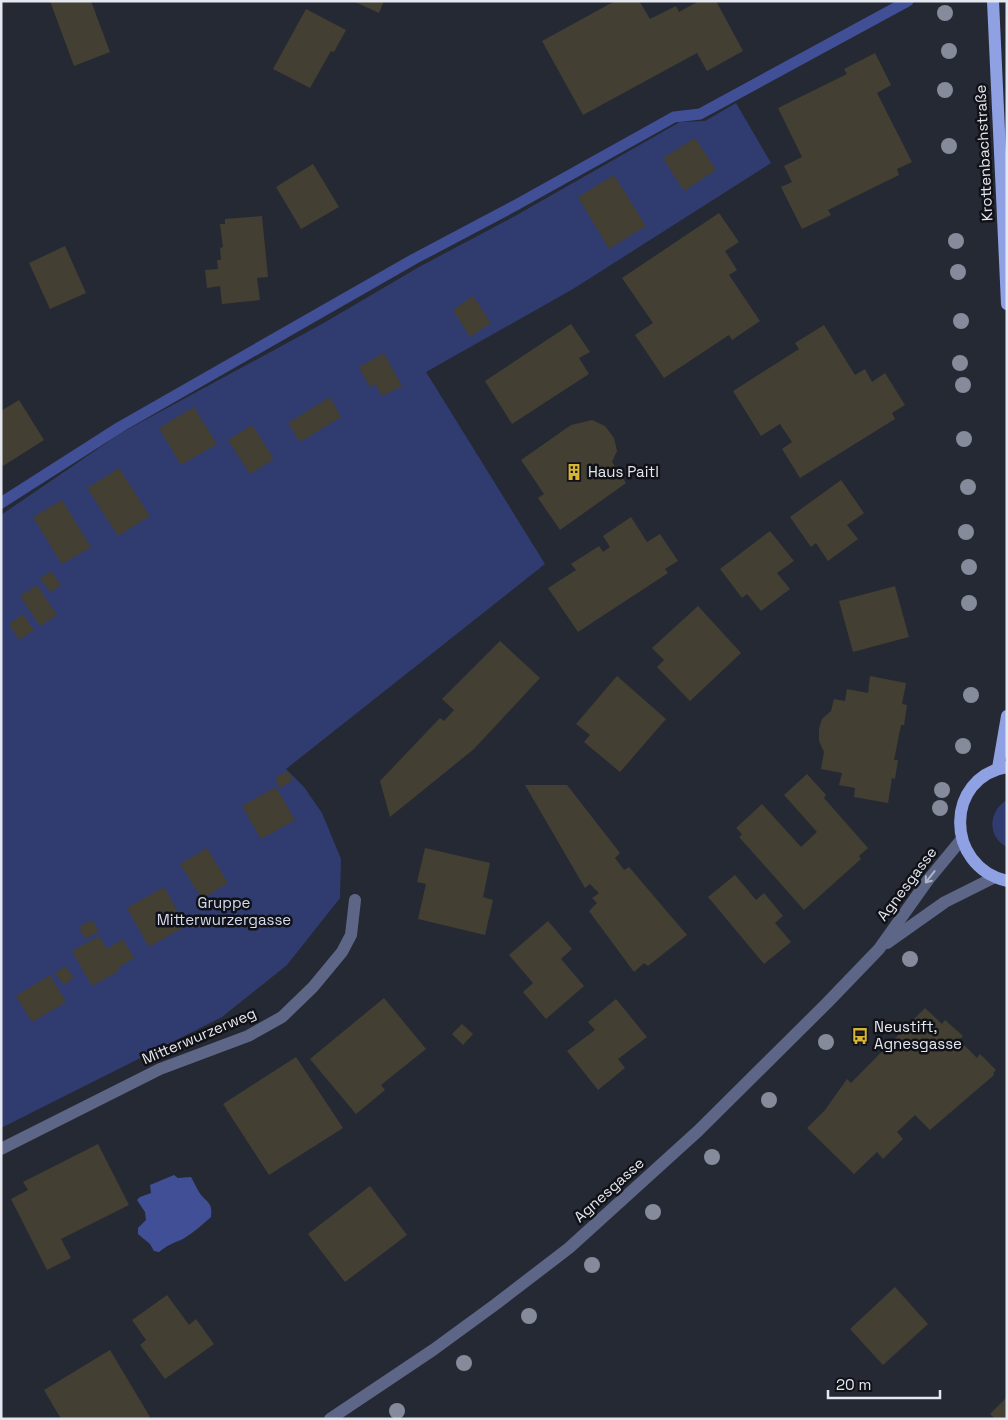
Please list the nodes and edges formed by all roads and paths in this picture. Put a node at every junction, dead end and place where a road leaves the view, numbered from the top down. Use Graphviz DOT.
graph roads {
  1 [pos="993,1"];
  2 [pos="1007,304"];
  3 [pos="1007,716"];
  4 [pos="1002,767"];
  5 [pos="961,840"];
  6 [pos="993,878"];
  7 [pos="1007,881"];
  8 [pos="355,900"];
  9 [pos="879,949"];
  10 [pos="1,1149"];
  11 [pos="330,1419"];
  1 -- 2 [label="main road, Krottenbachstraße"];
  3 -- 4 [label="main road"];
  4 -- 5 [label="main road"];
  5 -- 6 [label="main road"];
  5 -- 9 [label="street, Agnesgasse, one-way"];
  6 -- 7 [label="main road"];
  6 -- 9 [label="street, Agnesgasse"];
  8 -- 10 [label="street, Mitterwurzerweg"];
  9 -- 11 [label="street, Agnesgasse"];
}
